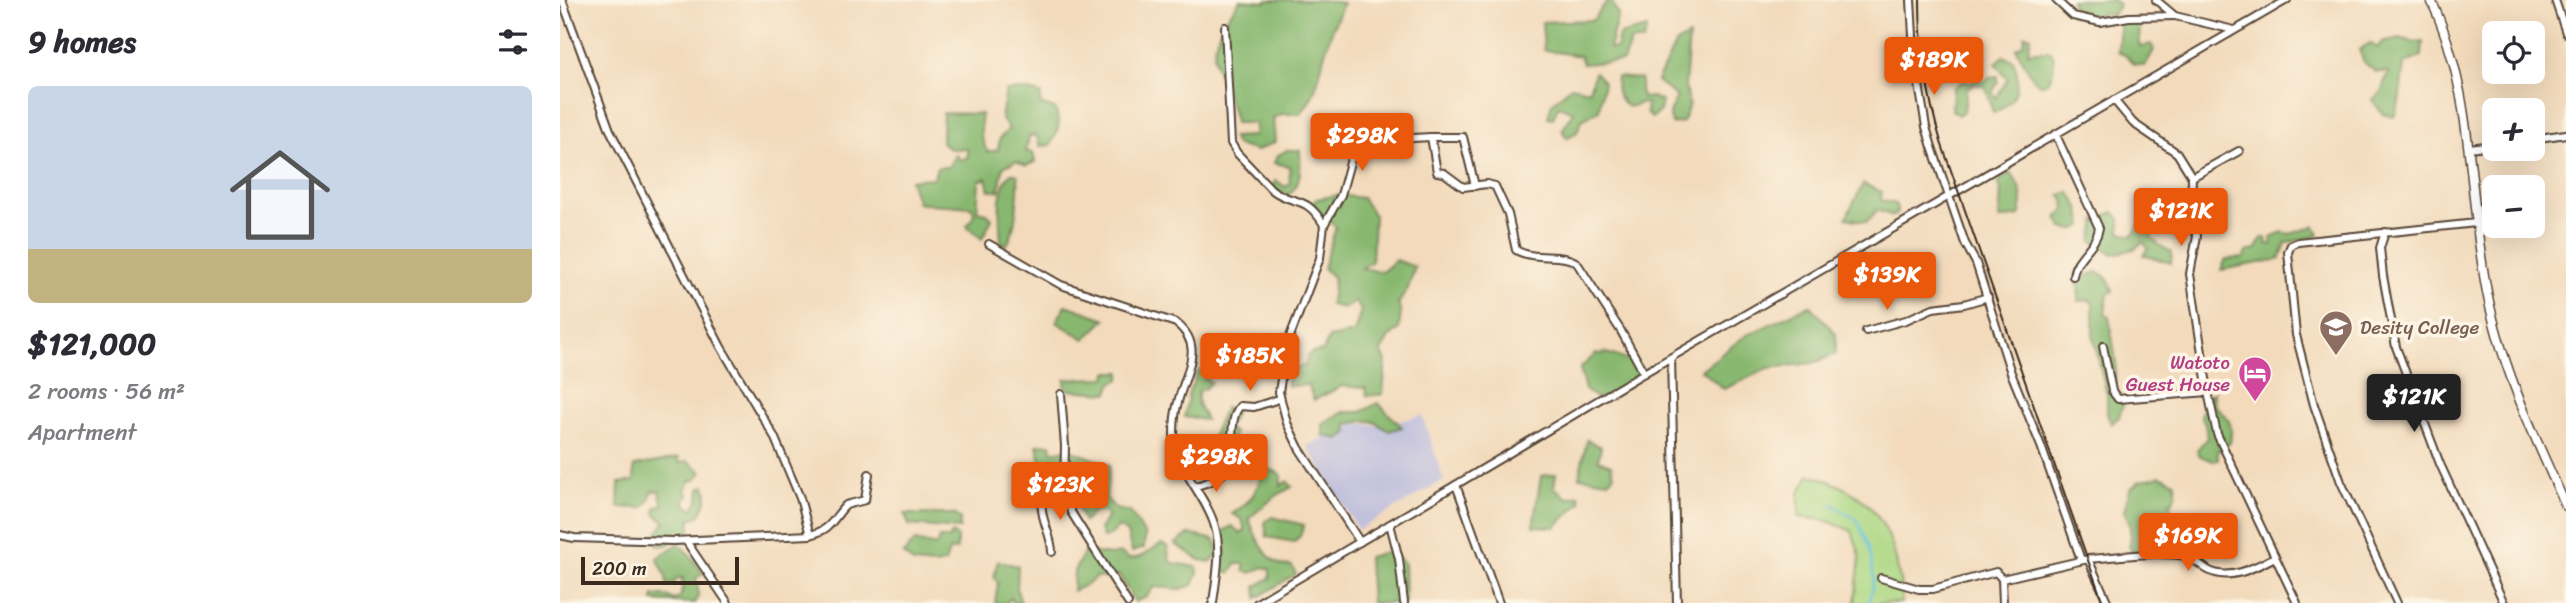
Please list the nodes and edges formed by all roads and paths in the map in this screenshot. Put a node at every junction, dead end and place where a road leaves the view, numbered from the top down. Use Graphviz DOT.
graph roads {
  1 [pos="562,0"];
  2 [pos="1912,0"];
  3 [pos="2056,0"];
  4 [pos="2156,0"];
  5 [pos="2287,0"];
  6 [pos="2431,0"];
  7 [pos="2555,0"];
  8 [pos="2175,16"];
  9 [pos="1225,27"];
  10 [pos="2234,30"];
  11 [pos="2566,33"];
  12 [pos="2114,100"];
  13 [pos="2566,134"];
  14 [pos="2056,135"];
  15 [pos="1431,137"];
  16 [pos="2545,137"];
  17 [pos="2482,146"];
  18 [pos="2469,148"];
  19 [pos="2239,151"];
  20 [pos="2192,177"];
  21 [pos="1475,186"];
  22 [pos="1948,196"];
  23 [pos="2476,223"];
  24 [pos="1324,225"];
  25 [pos="2385,232"];
  26 [pos="2371,233"];
  27 [pos="989,244"];
  28 [pos="2380,248"];
  29 [pos="2073,276"];
  30 [pos="1988,297"];
  31 [pos="1866,331"];
  32 [pos="2103,346"];
  33 [pos="1671,358"];
  34 [pos="1644,373"];
  35 [pos="2208,392"];
  36 [pos="1061,394"];
  37 [pos="1279,399"];
  38 [pos="869,474"];
  39 [pos="1456,485"];
  40 [pos="1064,486"];
  41 [pos="1196,486"];
  42 [pos="2566,506"];
  43 [pos="1390,524"];
  44 [pos="810,535"];
  45 [pos="560,536"];
  46 [pos="686,541"];
  47 [pos="1360,542"];
  48 [pos="1052,552"];
  49 [pos="2275,558"];
  50 [pos="2084,559"];
  51 [pos="1881,578"];
  52 [pos="2002,579"];
  53 [pos="727,603"];
  54 [pos="1128,603"];
  55 [pos="1213,603"];
  56 [pos="1257,603"];
  57 [pos="1404,603"];
  58 [pos="1499,603"];
  59 [pos="1677,603"];
  60 [pos="2003,603"];
  61 [pos="2108,603"];
  62 [pos="2297,603"];
  63 [pos="2397,603"];
  64 [pos="2504,603"];
  1 -- 44 [label="street"];
  2 -- 22 [label="street"];
  3 -- 8 [label="street"];
  4 -- 8 [label="street"];
  5 -- 10 [label="street"];
  6 -- 18 [label="main road"];
  7 -- 11 [label="street"];
  8 -- 10 [label="street"];
  9 -- 24 [label="street"];
  10 -- 12 [label="street"];
  12 -- 14 [label="street"];
  12 -- 20 [label="street"];
  13 -- 16 [label="street"];
  14 -- 22 [label="street"];
  14 -- 29 [label="street"];
  15 -- 21 [label="street"];
  15 -- 21 [label="street"];
  15 -- 24 [label="street"];
  17 -- 18 [label="street"];
  18 -- 23 [label="main road"];
  19 -- 20 [label="street"];
  20 -- 35 [label="street"];
  21 -- 34 [label="street"];
  22 -- 30 [label="street"];
  22 -- 33 [label="street"];
  23 -- 25 [label="street"];
  23 -- 42 [label="main road"];
  24 -- 37 [label="street"];
  25 -- 26 [label="street"];
  25 -- 28 [label="street"];
  26 -- 28 [label="street"];
  26 -- 63 [label="street"];
  27 -- 41 [label="street"];
  28 -- 64 [label="street"];
  30 -- 31 [label="street"];
  30 -- 50 [label="street"];
  32 -- 35 [label="street"];
  33 -- 34 [label="street"];
  33 -- 59 [label="street"];
  34 -- 39 [label="street"];
  35 -- 49 [label="street"];
  36 -- 40 [label="street"];
  37 -- 41 [label="street"];
  37 -- 47 [label="street"];
  38 -- 44 [label="street"];
  39 -- 43 [label="street"];
  39 -- 58 [label="street"];
  40 -- 48 [label="street"];
  40 -- 54 [label="street"];
  41 -- 55 [label="street"];
  43 -- 47 [label="street"];
  43 -- 57 [label="street"];
  44 -- 46 [label="street"];
  45 -- 46 [label="street"];
  46 -- 53 [label="street"];
  47 -- 56 [label="street"];
  49 -- 50 [label="street"];
  49 -- 62 [label="street"];
  50 -- 52 [label="street"];
  50 -- 61 [label="street"];
  51 -- 52 [label="street"];
  52 -- 60 [label="street"];
}
